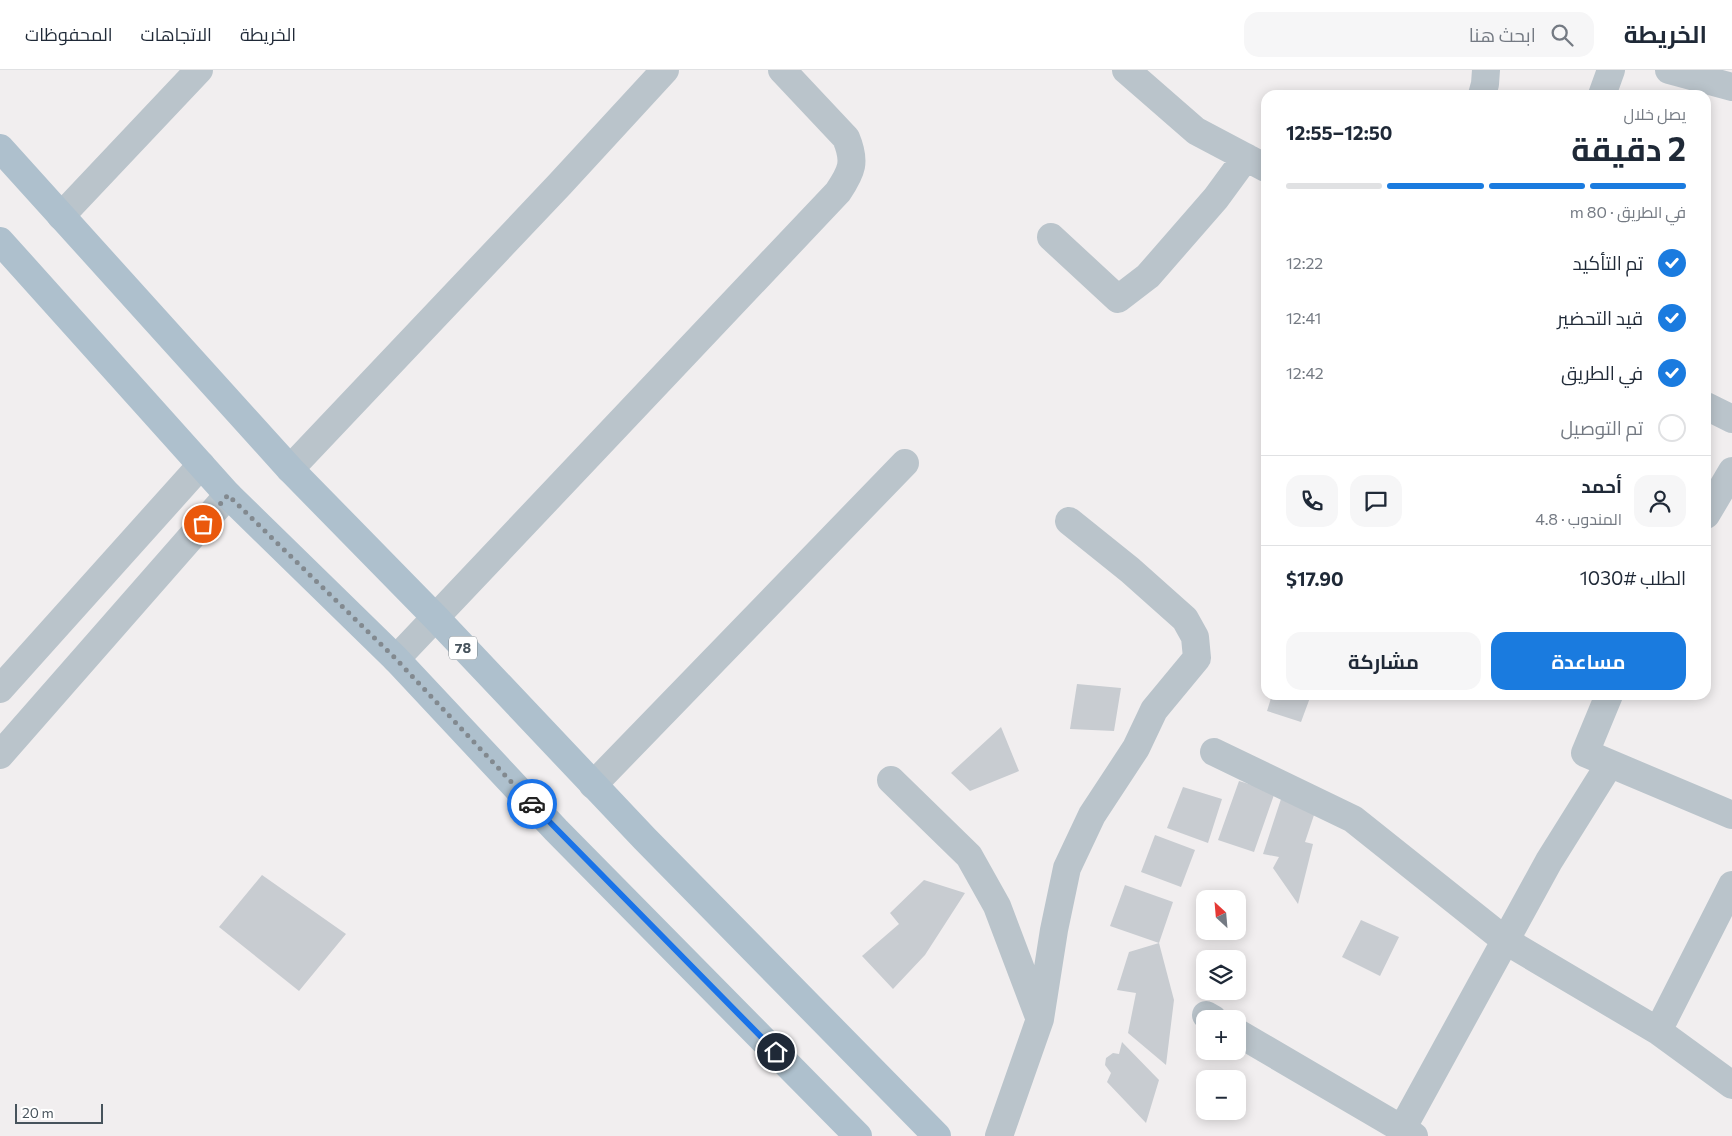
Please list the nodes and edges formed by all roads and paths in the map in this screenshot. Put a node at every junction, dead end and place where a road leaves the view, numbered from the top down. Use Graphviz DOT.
graph roads {
  1 [pos="199,70"];
  2 [pos="665,70"];
  3 [pos="782,70"];
  4 [pos="1126,70"];
  5 [pos="1486,70"];
  6 [pos="1612,70"];
  7 [pos="1670,70"];
  8 [pos="1732,87"];
  9 [pos="1483,90"];
  10 [pos="1604,90"];
  11 [pos="0,148"];
  12 [pos="1256,163"];
  13 [pos="61,216"];
  14 [pos="1051,237"];
  15 [pos="0,241"];
  16 [pos="1711,408"];
  17 [pos="1732,419"];
  18 [pos="905,463"];
  19 [pos="201,465"];
  20 [pos="290,469"];
  21 [pos="1732,471"];
  22 [pos="228,495"];
  23 [pos="1711,507"];
  24 [pos="1069,522"];
  25 [pos="436,618"];
  26 [pos="396,659"];
  27 [pos="0,689"];
  28 [pos="1599,700"];
  29 [pos="1214,752"];
  30 [pos="0,755"];
  31 [pos="1609,765"];
  32 [pos="891,780"];
  33 [pos="593,784"];
  34 [pos="1732,815"];
  35 [pos="1732,885"];
  36 [pos="1506,941"];
  37 [pos="1040,1019"];
  38 [pos="1658,1031"];
  39 [pos="1246,1038"];
  40 [pos="1732,1085"];
  41 [pos="1408,1132"];
  42 [pos="858,1136"];
  43 [pos="937,1136"];
  44 [pos="999,1136"];
  1 -- 13 [label="street"];
  2 -- 20 [label="street"];
  3 -- 25 [label="street"];
  4 -- 12 [label="street"];
  5 -- 9 [label="street"];
  6 -- 10 [label="street"];
  7 -- 8 [label="street"];
  11 -- 13 [label="main road, 78"];
  12 -- 14 [label="street"];
  13 -- 20 [label="main road, 78"];
  15 -- 19 [label="main road"];
  16 -- 17 [label="street"];
  18 -- 33 [label="street"];
  19 -- 22 [label="main road"];
  19 -- 27 [label="street"];
  20 -- 25 [label="main road, 78"];
  21 -- 23 [label="street"];
  22 -- 26 [label="main road"];
  22 -- 30 [label="street"];
  24 -- 37 [label="street"];
  25 -- 26 [label="street"];
  25 -- 33 [label="main road, 78"];
  26 -- 42 [label="main road"];
  28 -- 31 [label="street"];
  29 -- 36 [label="street"];
  31 -- 34 [label="street"];
  31 -- 36 [label="street"];
  32 -- 37 [label="street"];
  33 -- 43 [label="main road, 78"];
  35 -- 38 [label="street"];
  36 -- 38 [label="street"];
  36 -- 41 [label="street"];
  37 -- 44 [label="street"];
  38 -- 40 [label="street"];
  39 -- 41 [label="street"];
}
